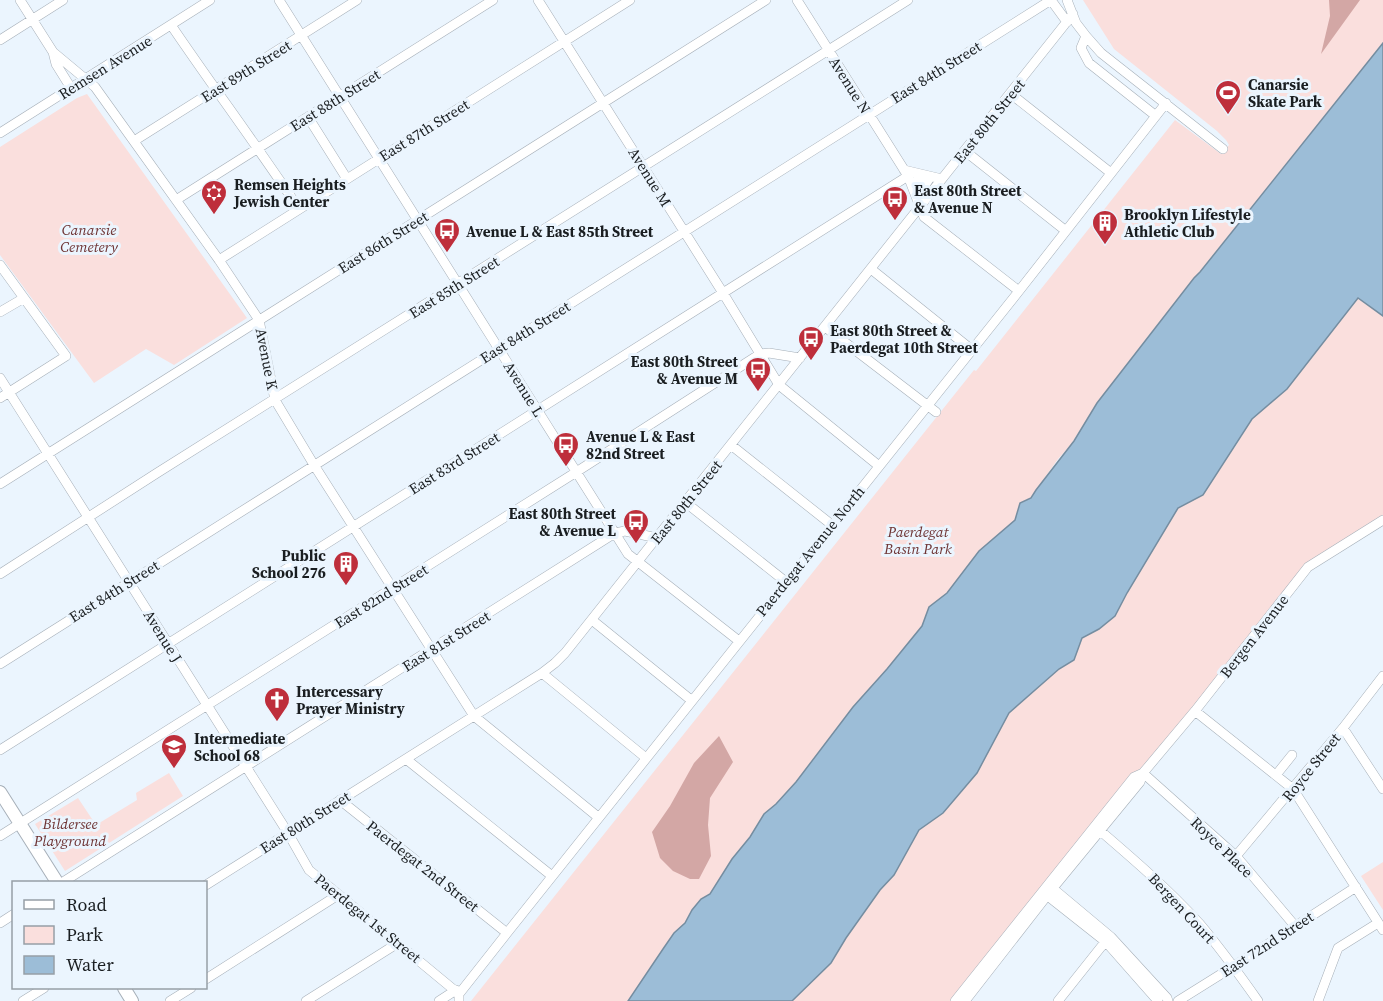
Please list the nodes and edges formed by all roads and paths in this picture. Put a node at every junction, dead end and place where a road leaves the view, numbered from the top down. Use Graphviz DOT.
graph roads {
  1 [pos="20,0"];
  2 [pos="63,0"];
  3 [pos="210,0"];
  4 [pos="279,0"];
  5 [pos="357,0"];
  6 [pos="493,0"];
  7 [pos="538,0"];
  8 [pos="630,0"];
  9 [pos="766,0"];
  10 [pos="797,0"];
  11 [pos="908,0"];
  12 [pos="1051,0"];
  13 [pos="1067,0"];
  14 [pos="1070,18"];
  15 [pos="32,19"];
  16 [pos="171,25"];
  17 [pos="301,35"];
  18 [pos="1086,36"];
  19 [pos="0,40"];
  20 [pos="564,42"];
  21 [pos="828,50"];
  22 [pos="52,52"];
  23 [pos="85,80"];
  24 [pos="71,88"];
  25 [pos="215,90"];
  26 [pos="1011,94"];
  27 [pos="340,97"];
  28 [pos="603,103"];
  29 [pos="1166,103"];
  30 [pos="869,114"];
  31 [pos="1156,116"];
  32 [pos="308,117"];
  33 [pos="0,133"];
  34 [pos="134,141"];
  35 [pos="259,148"];
  36 [pos="1223,149"];
  37 [pos="965,151"];
  38 [pos="378,159"];
  39 [pos="644,167"];
  40 [pos="906,173"];
  41 [pos="1111,173"];
  42 [pos="347,179"];
  43 [pos="942,179"];
  44 [pos="176,200"];
  45 [pos="921,206"];
  46 [pos="299,209"];
  47 [pos="417,221"];
  48 [pos="684,231"];
  49 [pos="1066,231"];
  50 [pos="219,260"];
  51 [pos="0,265"];
  52 [pos="871,269"];
  53 [pos="458,285"];
  54 [pos="1019,291"];
  55 [pos="723,293"];
  56 [pos="24,298"];
  57 [pos="0,312"];
  58 [pos="259,320"];
  59 [pos="825,327"];
  60 [pos="498,349"];
  61 [pos="972,350"];
  62 [pos="760,354"];
  63 [pos="800,358"];
  64 [pos="0,378"];
  65 [pos="779,385"];
  66 [pos="9,392"];
  67 [pos="0,398"];
  68 [pos="275,400"];
  69 [pos="927,406"];
  70 [pos="537,410"];
  71 [pos="936,412"];
  72 [pos="731,445"];
  73 [pos="48,454"];
  74 [pos="314,465"];
  75 [pos="879,466"];
  76 [pos="576,472"];
  77 [pos="0,484"];
  78 [pos="685,502"];
  79 [pos="89,518"];
  80 [pos="1383,520"];
  81 [pos="832,525"];
  82 [pos="353,526"];
  83 [pos="615,533"];
  84 [pos="657,538"];
  85 [pos="638,562"];
  86 [pos="0,574"];
  87 [pos="129,582"];
  88 [pos="786,582"];
  89 [pos="392,588"];
  90 [pos="592,620"];
  91 [pos="739,641"];
  92 [pos="169,644"];
  93 [pos="431,650"];
  94 [pos="0,664"];
  95 [pos="542,673"];
  96 [pos="1383,676"];
  97 [pos="691,700"];
  98 [pos="207,705"];
  99 [pos="1195,711"];
  100 [pos="474,716"];
  101 [pos="1343,728"];
  102 [pos="0,750"];
  103 [pos="1292,755"];
  104 [pos="646,758"];
  105 [pos="406,759"];
  106 [pos="246,767"];
  107 [pos="1143,773"];
  108 [pos="1276,775"];
  109 [pos="1382,787"];
  110 [pos="1293,789"];
  111 [pos="0,792"];
  112 [pos="340,800"];
  113 [pos="598,817"];
  114 [pos="20,823"];
  115 [pos="1097,828"];
  116 [pos="288,833"];
  117 [pos="0,836"];
  118 [pos="1236,856"];
  119 [pos="552,876"];
  120 [pos="56,881"];
  121 [pos="65,881"];
  122 [pos="207,884"];
  123 [pos="1356,887"];
  124 [pos="1048,890"];
  125 [pos="338,895"];
  126 [pos="1295,926"];
  127 [pos="1381,926"];
  128 [pos="507,933"];
  129 [pos="1108,940"];
  130 [pos="398,943"];
  131 [pos="1234,966"];
  132 [pos="207,978"];
  133 [pos="41,989"];
  134 [pos="188,989"];
  135 [pos="458,995"];
  136 [pos="23,1001"];
  137 [pos="170,1001"];
  138 [pos="306,1001"];
  139 [pos="440,1001"];
  140 [pos="955,1001"];
  141 [pos="964,1001"];
  142 [pos="1058,1001"];
  143 [pos="1158,1001"];
  144 [pos="1168,1001"];
  145 [pos="1178,1001"];
  146 [pos="1258,1001"];
  147 [pos="1318,1001"];
  1 -- 15 [label="street, Avenue K"];
  2 -- 15 [label="street"];
  3 -- 16 [label="street, Remsen Avenue"];
  4 -- 17 [label="street, Avenue L"];
  5 -- 17 [label="street, East 89th Street"];
  6 -- 27 [label="street, East 88th Street"];
  7 -- 20 [label="street, Avenue M"];
  8 -- 20 [label="street, East 87th Street"];
  9 -- 28 [label="street, East 86th Street"];
  10 -- 21 [label="street, Avenue N"];
  11 -- 21 [label="street, East 85th Street"];
  12 -- 14 [label="street"];
  12 -- 30 [label="street, East 84th Street"];
  13 -- 14 [label="street"];
  14 -- 18 [label="street"];
  14 -- 26 [label="street, East 80th Street"];
  15 -- 19 [label="street"];
  15 -- 22 [label="street, Avenue K"];
  16 -- 23 [label="street, Remsen Avenue"];
  16 -- 25 [label="street"];
  17 -- 25 [label="street, East 89th Street"];
  17 -- 27 [label="street, Avenue L"];
  18 -- 29 [label="street"];
  18 -- 31 [label="street"];
  20 -- 28 [label="street, Avenue M"];
  20 -- 38 [label="street, East 87th Street"];
  21 -- 30 [label="street, Avenue N"];
  21 -- 39 [label="street, East 85th Street"];
  22 -- 23 [label="street, Avenue K"];
  22 -- 24 [label="street, Avenue K"];
  23 -- 24 [label="street, Remsen Avenue"];
  23 -- 34 [label="street, Avenue K"];
  24 -- 33 [label="street, Remsen Avenue"];
  25 -- 34 [label="street, East 89th Street"];
  25 -- 35 [label="street"];
  26 -- 37 [label="street, East 80th Street"];
  26 -- 41 [label="street"];
  27 -- 32 [label="street, East 88th Street"];
  27 -- 38 [label="street, Avenue L"];
  28 -- 39 [label="street, Avenue M"];
  28 -- 47 [label="street, East 86th Street"];
  29 -- 31 [label="street, Paerdegat Avenue North"];
  29 -- 36 [label="street"];
  30 -- 40 [label="street, Avenue N"];
  30 -- 48 [label="street, East 84th Street"];
  31 -- 41 [label="street, Paerdegat Avenue North"];
  32 -- 35 [label="street, East 88th Street"];
  32 -- 42 [label="street"];
  34 -- 44 [label="street, Avenue K"];
  35 -- 44 [label="street, East 88th Street"];
  35 -- 46 [label="street"];
  37 -- 43 [label="street, East 80th Street"];
  37 -- 49 [label="street"];
  38 -- 42 [label="street, East 87th Street"];
  38 -- 47 [label="street, Avenue L"];
  39 -- 48 [label="street, Avenue M"];
  39 -- 53 [label="street, East 85th Street"];
  40 -- 43 [label="street"];
  40 -- 45 [label="street, Avenue N"];
  40 -- 55 [label="street, East 83rd Street"];
  41 -- 49 [label="street, Paerdegat Avenue North"];
  42 -- 46 [label="street, East 87th Street"];
  43 -- 45 [label="street, East 80th Street"];
  44 -- 50 [label="street, Avenue K"];
  45 -- 52 [label="street, East 80th Street"];
  45 -- 54 [label="street, Avenue N"];
  46 -- 50 [label="street, East 87th Street"];
  47 -- 53 [label="street, Avenue L"];
  47 -- 58 [label="street, East 86th Street"];
  48 -- 55 [label="street, Avenue M"];
  48 -- 60 [label="street, East 84th Street"];
  49 -- 54 [label="street, Paerdegat Avenue North"];
  50 -- 58 [label="street, Avenue K"];
  51 -- 56 [label="street"];
  52 -- 59 [label="street, East 80th Street"];
  52 -- 61 [label="street"];
  53 -- 60 [label="street, Avenue L"];
  53 -- 68 [label="street, East 85th Street"];
  54 -- 61 [label="street, Paerdegat Avenue North"];
  55 -- 62 [label="street, Avenue M"];
  55 -- 70 [label="street, East 83rd Street"];
  56 -- 57 [label="street"];
  56 -- 66 [label="street"];
  58 -- 68 [label="street, Avenue K"];
  58 -- 73 [label="street, East 86th Street"];
  59 -- 63 [label="street, East 80th Street"];
  59 -- 69 [label="street"];
  60 -- 70 [label="street, Avenue L"];
  60 -- 74 [label="street, East 84th Street"];
  61 -- 69 [label="street, Paerdegat Avenue North"];
  62 -- 63 [label="street"];
  62 -- 65 [label="street, Avenue M"];
  62 -- 76 [label="street, East 82nd Street"];
  63 -- 65 [label="street, East 80th Street"];
  64 -- 66 [label="street, Avenue J"];
  65 -- 72 [label="street, East 80th Street"];
  65 -- 75 [label="street, Avenue M"];
  66 -- 67 [label="street"];
  66 -- 73 [label="street, Avenue J"];
  68 -- 74 [label="street, Avenue K"];
  68 -- 79 [label="street, East 85th Street"];
  69 -- 71 [label="street"];
  69 -- 75 [label="street, Paerdegat Avenue North"];
  70 -- 76 [label="street, Avenue L"];
  70 -- 82 [label="street, East 83rd Street"];
  72 -- 78 [label="street, East 80th Street"];
  72 -- 81 [label="street"];
  73 -- 77 [label="street, East 86th Street"];
  73 -- 79 [label="street, Avenue J"];
  74 -- 82 [label="street, Avenue K"];
  74 -- 87 [label="street, East 84th Street"];
  75 -- 81 [label="street, Paerdegat Avenue North"];
  76 -- 83 [label="street, Avenue L"];
  76 -- 89 [label="street, East 82nd Street"];
  78 -- 84 [label="street, East 80th Street"];
  78 -- 88 [label="street"];
  79 -- 86 [label="street, East 85th Street"];
  79 -- 87 [label="street, Avenue J"];
  80 -- 99 [label="street, Bergen Avenue"];
  81 -- 88 [label="street, Paerdegat Avenue North"];
  82 -- 89 [label="street, Avenue K"];
  82 -- 92 [label="street, East 83rd Street"];
  83 -- 84 [label="street"];
  83 -- 85 [label="street, Avenue L"];
  83 -- 93 [label="street, East 81st Street"];
  84 -- 85 [label="street, East 80th Street"];
  85 -- 90 [label="street, East 80th Street"];
  85 -- 91 [label="street, Avenue L"];
  87 -- 92 [label="street, Avenue J"];
  87 -- 94 [label="street, East 84th Street"];
  88 -- 91 [label="street, Paerdegat Avenue North"];
  89 -- 93 [label="street, Avenue K"];
  89 -- 98 [label="street, East 82nd Street"];
  90 -- 95 [label="street, East 80th Street"];
  90 -- 97 [label="street"];
  91 -- 97 [label="street, Paerdegat Avenue North"];
  92 -- 98 [label="street, Avenue J"];
  92 -- 102 [label="street, East 83rd Street"];
  93 -- 100 [label="street, Avenue K"];
  93 -- 106 [label="street, East 81st Street"];
  95 -- 100 [label="street, East 80th Street"];
  95 -- 104 [label="street"];
  96 -- 101 [label="street, Royce Street"];
  97 -- 104 [label="street, Paerdegat Avenue North"];
  98 -- 106 [label="street, Avenue J"];
  98 -- 114 [label="street, East 82nd Street"];
  99 -- 107 [label="street, Bergen Avenue"];
  99 -- 108 [label="street"];
  100 -- 105 [label="street, East 80th Street"];
  100 -- 113 [label="street, Avenue K"];
  101 -- 109 [label="street"];
  101 -- 110 [label="street, Royce Street"];
  103 -- 108 [label="street"];
  104 -- 113 [label="street, Paerdegat Avenue North"];
  105 -- 112 [label="street, East 80th Street"];
  105 -- 119 [label="street"];
  106 -- 116 [label="street, Avenue J"];
  106 -- 121 [label="street, East 81st Street"];
  107 -- 115 [label="street, Bergen Avenue"];
  107 -- 118 [label="street, Royce Place"];
  108 -- 110 [label="street"];
  110 -- 118 [label="street, Royce Street"];
  110 -- 123 [label="street"];
  111 -- 114 [label="main road"];
  112 -- 116 [label="street, East 80th Street"];
  112 -- 128 [label="street, Paerdegat 2nd Street"];
  113 -- 119 [label="street, Paerdegat Avenue North"];
  114 -- 117 [label="street, East 82nd Street"];
  114 -- 120 [label="main road"];
  115 -- 124 [label="street, Bergen Avenue"];
  115 -- 131 [label="street, Bergen Court"];
  116 -- 122 [label="street, East 80th Street"];
  116 -- 125 [label="street, Paerdegat 1st Street"];
  118 -- 126 [label="street, Royce Place"];
  119 -- 128 [label="street, Paerdegat Avenue North"];
  123 -- 126 [label="street, East 72nd Street"];
  123 -- 127 [label="street"];
  124 -- 129 [label="street"];
  124 -- 140 [label="street, Bergen Avenue"];
  124 -- 141 [label="street, Bergen Avenue"];
  125 -- 130 [label="street, Paerdegat 1st Street"];
  125 -- 132 [label="street"];
  126 -- 131 [label="street, East 72nd Street"];
  127 -- 147 [label="street"];
  128 -- 135 [label="street, Paerdegat Avenue North"];
  129 -- 142 [label="street"];
  129 -- 143 [label="street"];
  129 -- 144 [label="street"];
  130 -- 135 [label="street, Paerdegat 1st Street"];
  130 -- 138 [label="street"];
  131 -- 145 [label="street, East 72nd Street"];
  131 -- 146 [label="street, Bergen Court"];
  133 -- 136 [label="street"];
  134 -- 137 [label="street"];
  135 -- 139 [label="street, Paerdegat Avenue North"];
}
